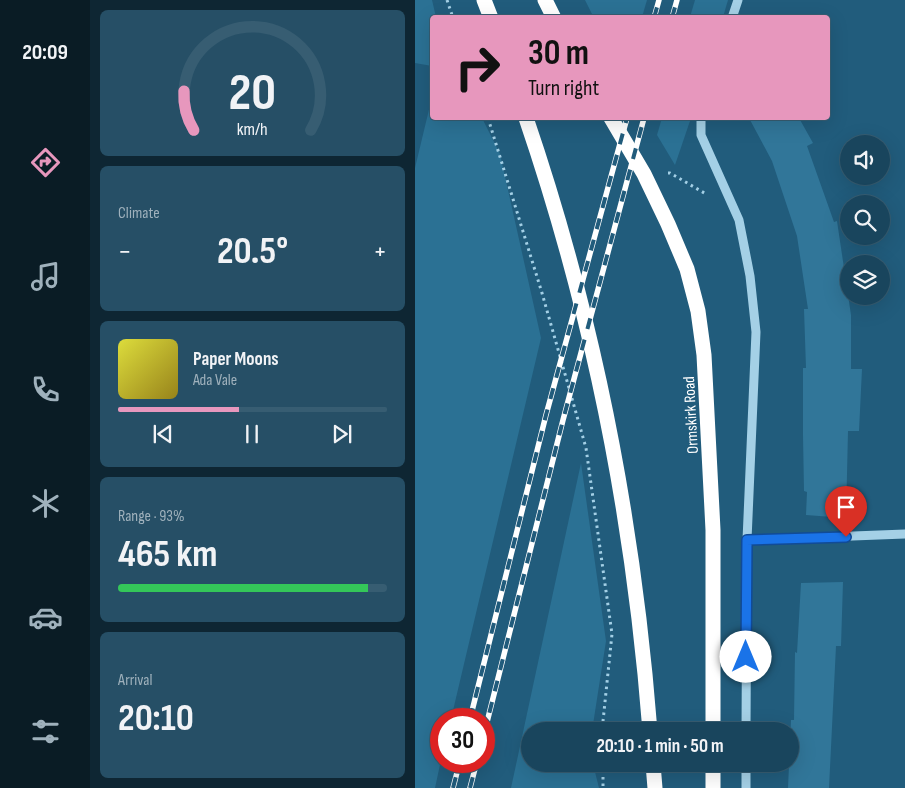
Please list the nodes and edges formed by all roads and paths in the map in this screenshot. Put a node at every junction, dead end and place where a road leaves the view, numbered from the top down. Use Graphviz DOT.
graph roads {
  1 [pos="447,0"];
  2 [pos="484,0"];
  3 [pos="545,0"];
  4 [pos="738,0"];
  5 [pos="452,15"];
  6 [pos="490,15"];
  7 [pos="552,15"];
  8 [pos="734,15"];
  9 [pos="489,120"];
  10 [pos="527,120"];
  11 [pos="612,120"];
  12 [pos="701,120"];
  13 [pos="644,174"];
  14 [pos="730,200"];
  15 [pos="905,534"];
  16 [pos="747,540"];
  17 [pos="603,722"];
  18 [pos="649,722"];
  19 [pos="713,722"];
  20 [pos="746,722"];
  21 [pos="603,772"];
  22 [pos="654,772"];
  23 [pos="713,772"];
  24 [pos="746,772"];
  25 [pos="603,788"];
  26 [pos="655,788"];
  27 [pos="713,788"];
  28 [pos="746,788"];
  1 -- 5 [label="path"];
  2 -- 6 [label="highway"];
  3 -- 7 [label="highway"];
  4 -- 8 [label="street"];
  9 -- 17 [label="path"];
  10 -- 18 [label="highway"];
  11 -- 13 [label="highway, Ormskirk Road"];
  12 -- 14 [label="street"];
  13 -- 14 [label="path"];
  13 -- 19 [label="highway, Ormskirk Road"];
  14 -- 16 [label="street"];
  15 -- 16 [label="street"];
  16 -- 20 [label="street"];
  21 -- 25 [label="path"];
  22 -- 26 [label="highway"];
  23 -- 27 [label="highway"];
  24 -- 28 [label="street"];
}
